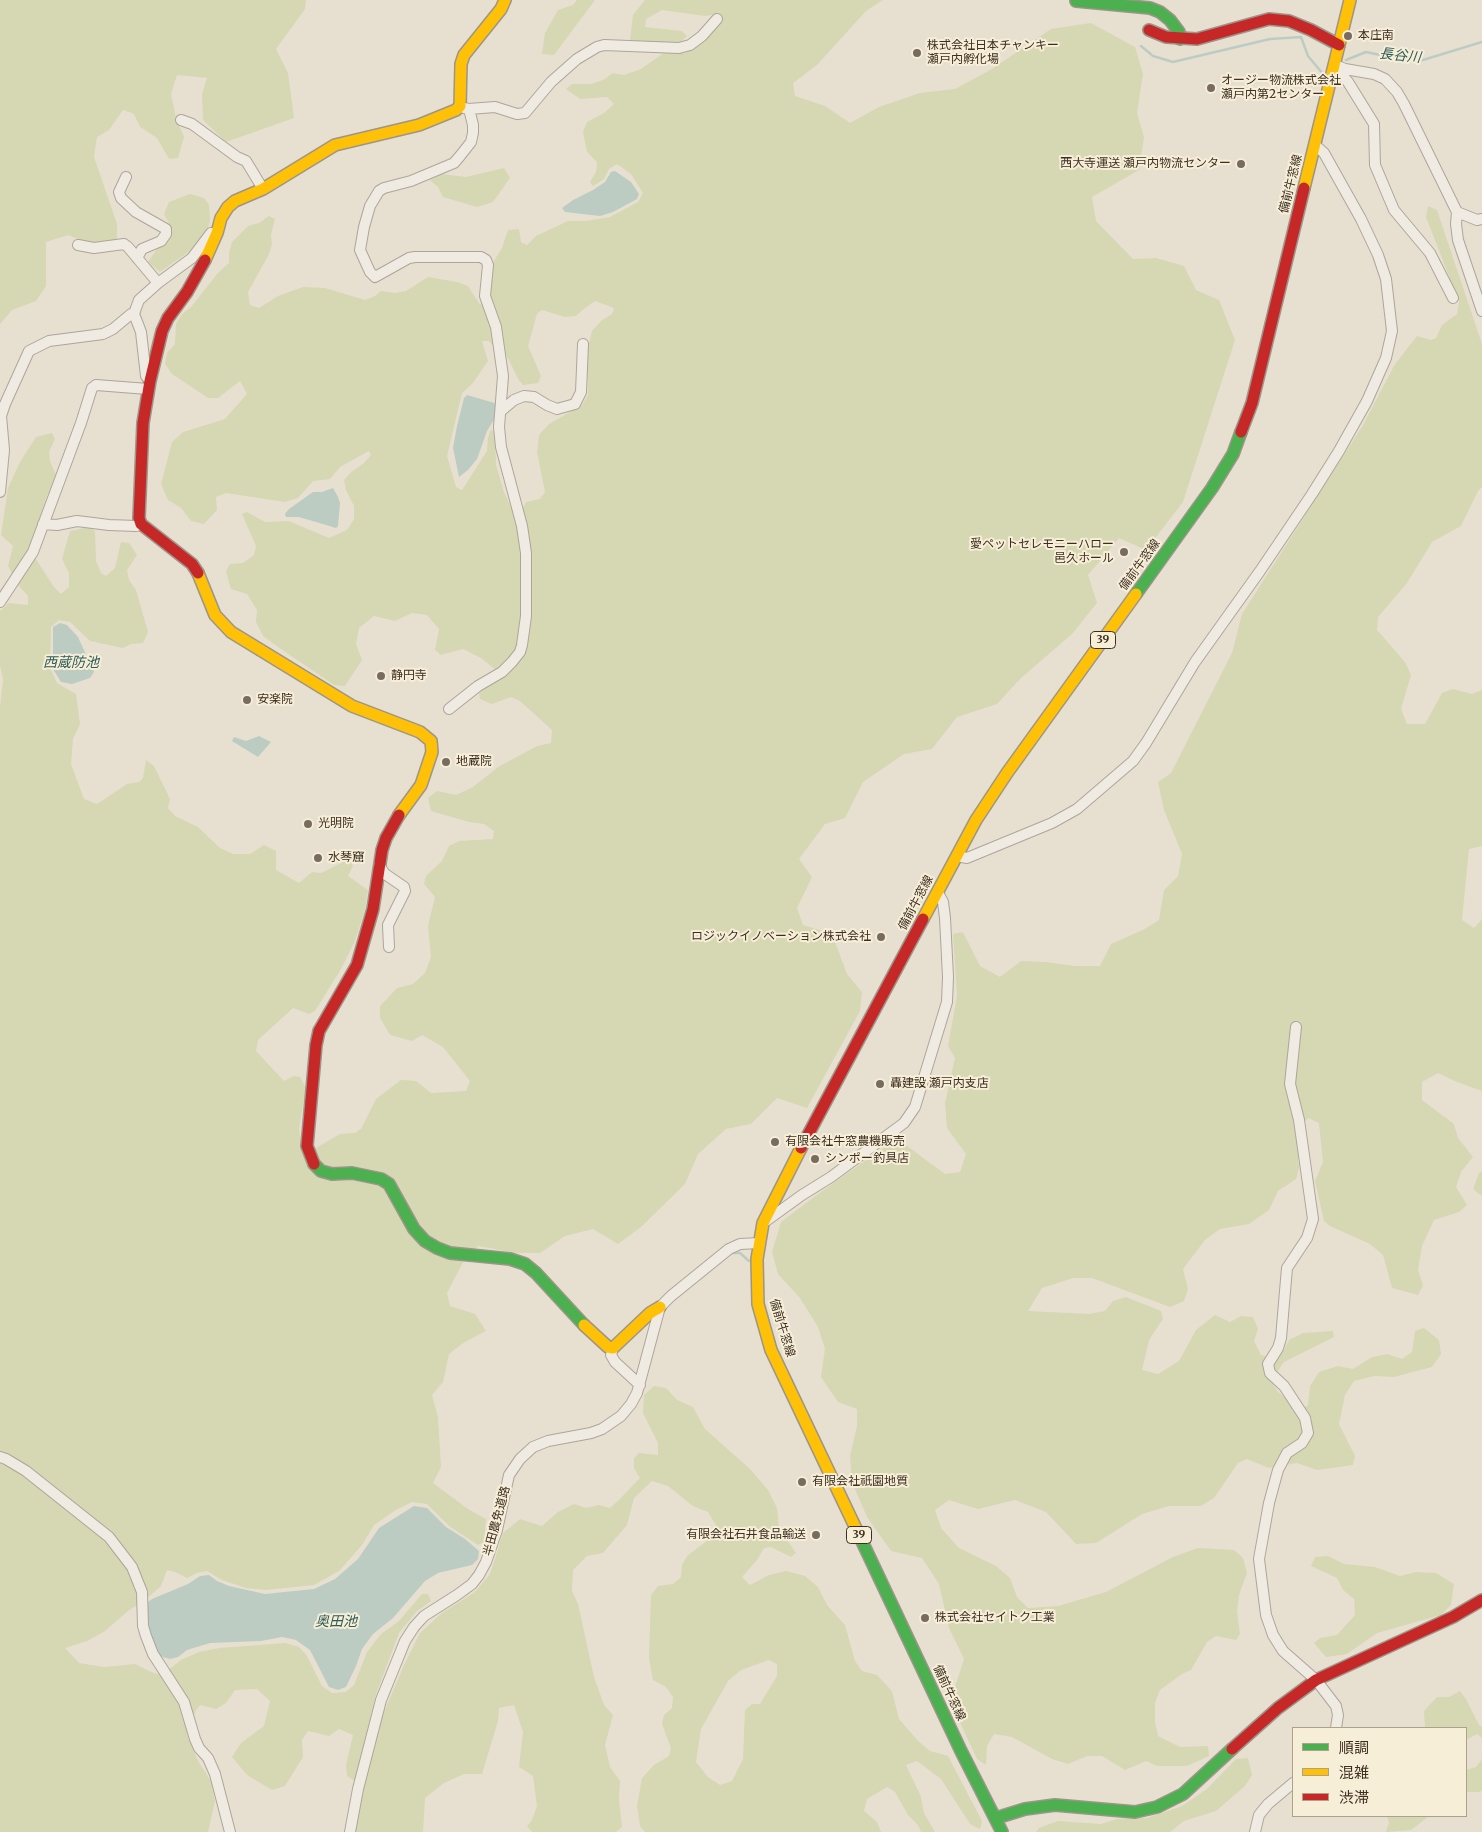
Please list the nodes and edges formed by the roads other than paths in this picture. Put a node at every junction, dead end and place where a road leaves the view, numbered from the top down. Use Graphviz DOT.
graph roads {
  1 [pos="505,0"];
  2 [pos="1350,0"];
  3 [pos="1076,1"];
  4 [pos="717,19"];
  5 [pos="1149,30"];
  6 [pos="1180,39"];
  7 [pos="1339,45"];
  8 [pos="1334,65"];
  9 [pos="465,107"];
  10 [pos="181,120"];
  11 [pos="1315,145"];
  12 [pos="126,177"];
  13 [pos="263,189"];
  14 [pos="1457,212"];
  15 [pos="1482,219"];
  16 [pos="219,225"];
  17 [pos="78,246"];
  18 [pos="137,258"];
  19 [pos="158,283"];
  20 [pos="1452,298"];
  21 [pos="1482,311"];
  22 [pos="134,314"];
  23 [pos="583,344"];
  24 [pos="149,385"];
  25 [pos="501,411"];
  26 [pos="0,492"];
  27 [pos="43,524"];
  28 [pos="141,524"];
  29 [pos="0,602"];
  30 [pos="449,709"];
  31 [pos="957,856"];
  32 [pos="379,865"];
  33 [pos="938,893"];
  34 [pos="389,947"];
  35 [pos="1296,1027"];
  36 [pos="764,1223"];
  37 [pos="759,1243"];
  38 [pos="660,1307"];
  39 [pos="613,1348"];
  40 [pos="640,1385"];
  41 [pos="0,1457"];
  42 [pos="1482,1600"];
  43 [pos="1316,1680"];
  44 [pos="1336,1727"];
  45 [pos="1292,1784"];
  46 [pos="996,1818"];
  47 [pos="230,1832"];
  48 [pos="350,1832"];
  49 [pos="1002,1832"];
  50 [pos="1254,1832"];
  1 -- 9 [label="street"];
  2 -- 7 [label="street, 備前牛窓線 / 39"];
  3 -- 6 [label="street"];
  4 -- 9 [label="street"];
  5 -- 6 [label="street"];
  6 -- 7 [label="street"];
  7 -- 8 [label="street, 備前牛窓線 / 39"];
  8 -- 11 [label="street, 備前牛窓線 / 39"];
  8 -- 14 [label="street"];
  8 -- 20 [label="street"];
  9 -- 13 [label="street"];
  9 -- 25 [label="street"];
  10 -- 13 [label="street"];
  11 -- 31 [label="street, 備前牛窓線 / 39"];
  11 -- 31 [label="street"];
  12 -- 18 [label="street"];
  13 -- 16 [label="street"];
  14 -- 15 [label="street"];
  14 -- 21 [label="street"];
  16 -- 19 [label="street"];
  16 -- 24 [label="street"];
  17 -- 18 [label="street"];
  18 -- 19 [label="street"];
  19 -- 22 [label="street"];
  22 -- 24 [label="street"];
  22 -- 26 [label="street"];
  23 -- 25 [label="street"];
  24 -- 27 [label="street"];
  24 -- 28 [label="street"];
  25 -- 30 [label="street"];
  27 -- 28 [label="street"];
  27 -- 29 [label="street"];
  28 -- 32 [label="street"];
  31 -- 33 [label="street, 備前牛窓線 / 39"];
  32 -- 34 [label="street"];
  32 -- 39 [label="street"];
  33 -- 36 [label="street, 備前牛窓線 / 39"];
  33 -- 36 [label="street"];
  35 -- 43 [label="street"];
  36 -- 37 [label="street, 備前牛窓線 / 39"];
  37 -- 38 [label="street"];
  37 -- 46 [label="street, 備前牛窓線 / 39"];
  38 -- 39 [label="street"];
  38 -- 40 [label="street, 半田農免道路"];
  39 -- 40 [label="street"];
  40 -- 48 [label="street, 半田農免道路"];
  41 -- 47 [label="street"];
  42 -- 43 [label="street"];
  43 -- 44 [label="street"];
  43 -- 46 [label="street"];
  45 -- 50 [label="street"];
  46 -- 49 [label="street, 備前牛窓線 / 39"];
}
